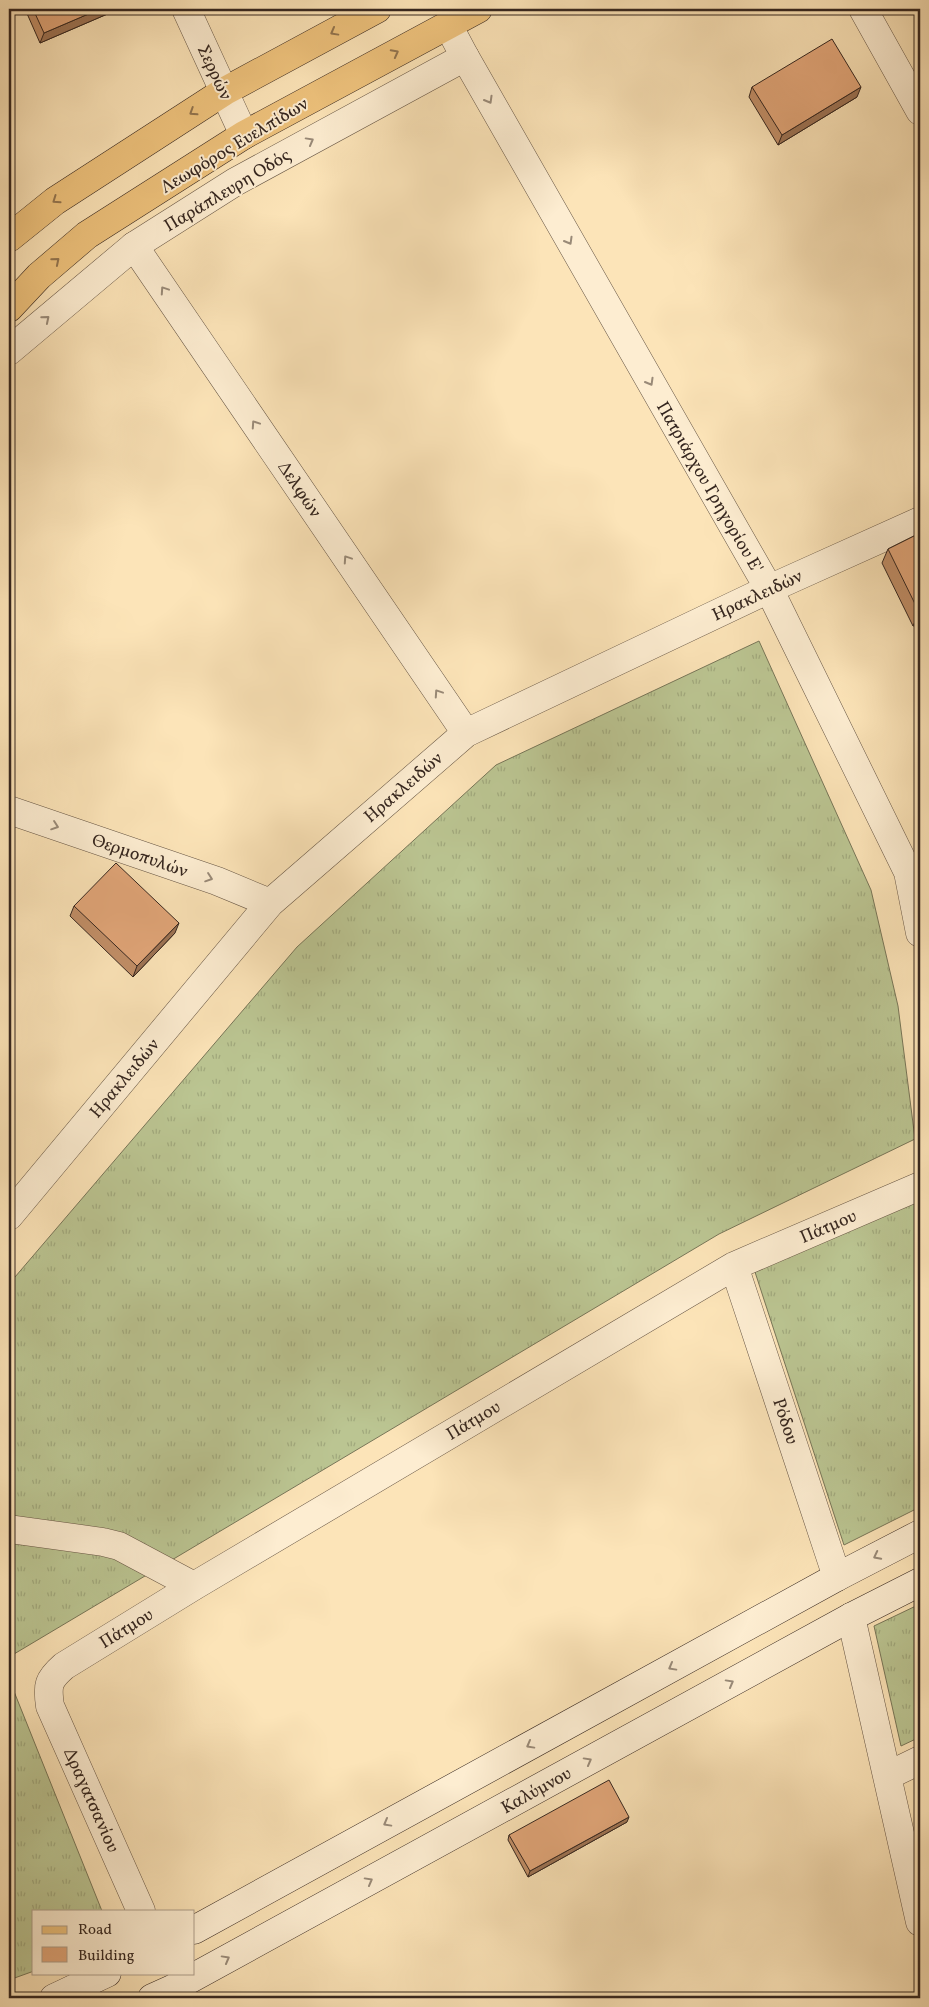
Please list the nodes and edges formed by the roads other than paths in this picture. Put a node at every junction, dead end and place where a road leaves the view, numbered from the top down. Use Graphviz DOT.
graph roads {
  1 [pos="186,9"];
  2 [pos="377,9"];
  3 [pos="478,9"];
  4 [pos="863,9"];
  5 [pos="448,25"];
  6 [pos="465,57"];
  7 [pos="225,91"];
  8 [pos="920,111"];
  9 [pos="244,135"];
  10 [pos="9,238"];
  11 [pos="134,246"];
  12 [pos="9,308"];
  13 [pos="9,351"];
  14 [pos="920,521"];
  15 [pos="769,590"];
  16 [pos="466,733"];
  17 [pos="9,810"];
  18 [pos="270,903"];
  19 [pos="920,933"];
  20 [pos="920,1186"];
  21 [pos="9,1216"];
  22 [pos="734,1266"];
  23 [pos="9,1529"];
  24 [pos="920,1534"];
  25 [pos="837,1577"];
  26 [pos="920,1582"];
  27 [pos="194,1586"];
  28 [pos="851,1617"];
  29 [pos="47,1688"];
  30 [pos="920,1760"];
  31 [pos="887,1776"];
  32 [pos="141,1910"];
  33 [pos="920,1922"];
  34 [pos="195,1929"];
  35 [pos="105,1974"];
  36 [pos="166,1995"];
  37 [pos="54,1998"];
  1 -- 7 [label="street, Σερρών"];
  2 -- 7 [label="main road, one-way"];
  3 -- 5 [label="main road, Λεωφόρος Ευελπίδων"];
  4 -- 8 [label="street"];
  5 -- 6 [label="street, Πατριάρχου Γρηγορίου Ε'"];
  9 -- 5 [label="main road, Λεωφόρος Ευελπίδων, one-way"];
  11 -- 6 [label="street, Παράπλευρη Οδός, one-way"];
  6 -- 15 [label="street, Πατριάρχου Γρηγορίου Ε', one-way"];
  7 -- 9 [label="street, Σερρών"];
  7 -- 10 [label="main road, one-way"];
  12 -- 9 [label="main road, Λεωφόρος Ευελπίδων, one-way"];
  13 -- 11 [label="street, Παράπλευρη Οδός, one-way"];
  16 -- 11 [label="street, Δελφών, one-way"];
  14 -- 15 [label="street, Ηρακλειδών"];
  15 -- 16 [label="street, Ηρακλειδών"];
  15 -- 19 [label="street, Πατριάρχου Γρηγορίου Ε'"];
  16 -- 18 [label="street, Ηρακλειδών"];
  17 -- 18 [label="street, Θερμοπυλών, one-way"];
  18 -- 21 [label="street, Ηρακλειδών"];
  20 -- 22 [label="street, Πάτμου"];
  22 -- 25 [label="street, Ρόδου"];
  22 -- 27 [label="street, Πάτμου"];
  23 -- 27 [label="street"];
  24 -- 25 [label="street, one-way"];
  25 -- 34 [label="street, one-way"];
  26 -- 28 [label="street, Καλύμνου"];
  27 -- 29 [label="street, Πάτμου"];
  28 -- 31 [label="street"];
  36 -- 28 [label="street, Καλύμνου, one-way"];
  29 -- 32 [label="street, Δραγατσανίου"];
  30 -- 31 [label="street"];
  31 -- 33 [label="street"];
  35 -- 37 [label="street"];
}
